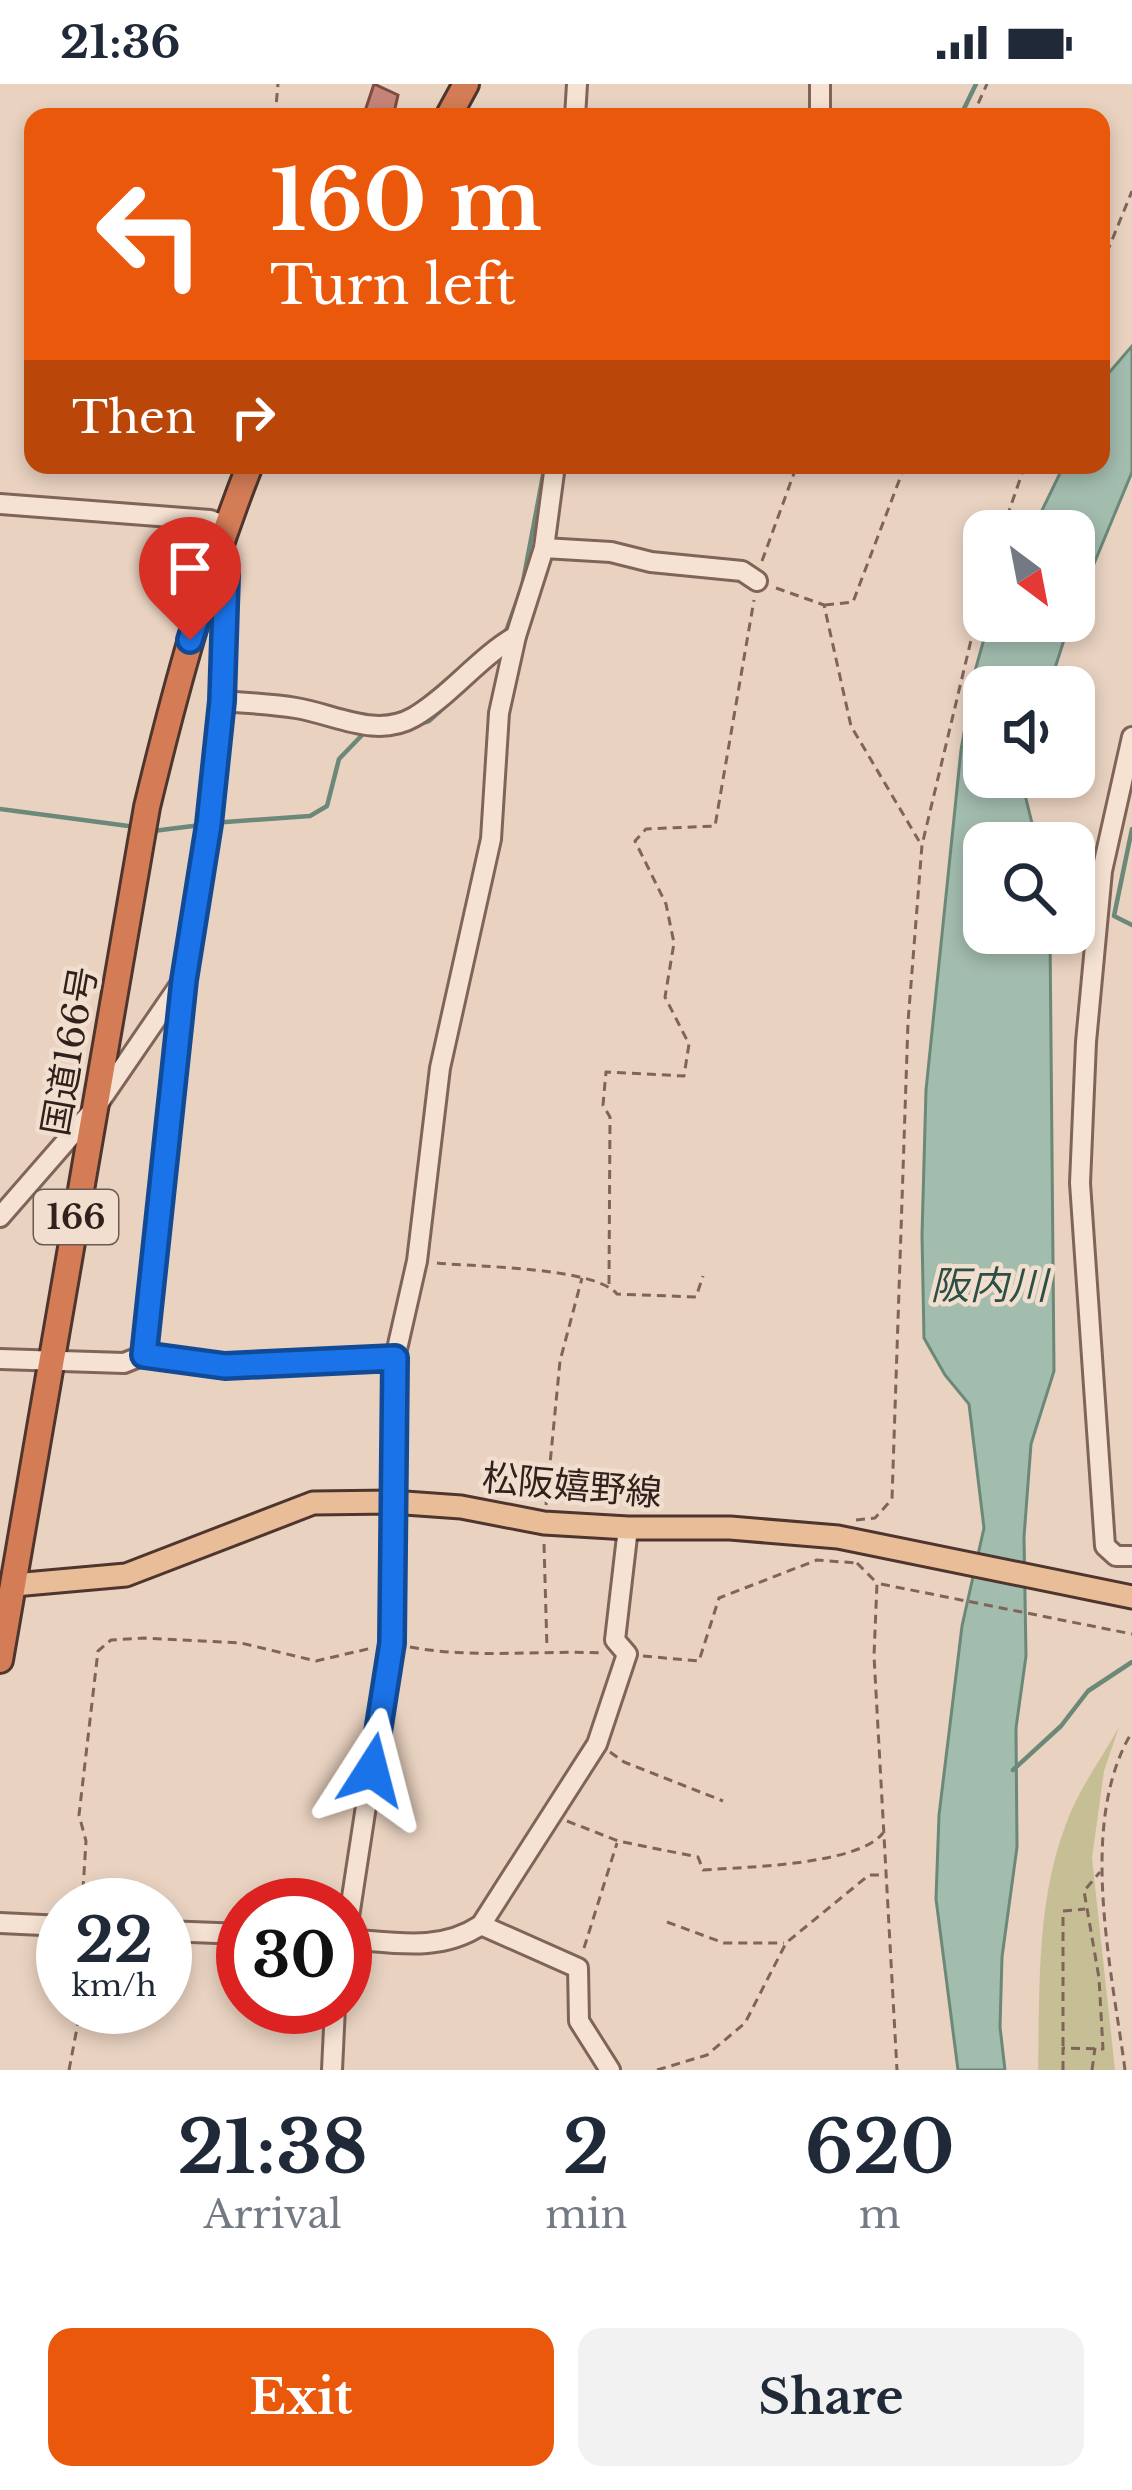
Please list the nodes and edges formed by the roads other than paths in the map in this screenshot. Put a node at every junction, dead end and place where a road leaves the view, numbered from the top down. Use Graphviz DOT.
graph roads {
  1 [pos="246,474"];
  2 [pos="554,474"];
  3 [pos="0,504"];
  4 [pos="226,526"];
  5 [pos="544,548"];
  6 [pos="218,553"];
  7 [pos="757,581"];
  8 [pos="515,636"];
  9 [pos="222,701"];
  10 [pos="1132,736"];
  11 [pos="184,980"];
  12 [pos="96,1107"];
  13 [pos="0,1217"];
  14 [pos="144,1355"];
  15 [pos="0,1358"];
  16 [pos="395,1358"];
  17 [pos="49,1362"];
  18 [pos="391,1502"];
  19 [pos="628,1528"];
  20 [pos="1132,1556"];
  21 [pos="14,1585"];
  22 [pos="1132,1597"];
  23 [pos="0,1660"];
  24 [pos="355,1878"];
  25 [pos="0,1923"];
  26 [pos="36,1925"];
  27 [pos="481,1925"];
  28 [pos="372,1941"];
  29 [pos="334,2034"];
  30 [pos="332,2070"];
  31 [pos="610,2070"];
  1 -- 4 [label="highway, 国道166号 / 166"];
  2 -- 5 [label="street"];
  3 -- 4 [label="street"];
  4 -- 6 [label="highway, 国道166号 / 166"];
  5 -- 7 [label="street"];
  5 -- 8 [label="street"];
  6 -- 9 [label="street"];
  6 -- 12 [label="highway, 国道166号 / 166"];
  8 -- 9 [label="street"];
  8 -- 16 [label="street"];
  9 -- 11 [label="street"];
  10 -- 20 [label="street"];
  11 -- 12 [label="street"];
  11 -- 14 [label="street"];
  12 -- 13 [label="street"];
  12 -- 17 [label="highway, 国道166号 / 166"];
  14 -- 16 [label="street"];
  14 -- 17 [label="street"];
  15 -- 17 [label="street"];
  16 -- 18 [label="street"];
  17 -- 21 [label="highway, 国道166号 / 166"];
  18 -- 19 [label="main road, 松阪嬉野線"];
  18 -- 21 [label="main road, 松阪嬉野線"];
  18 -- 24 [label="street"];
  19 -- 22 [label="main road, 松阪嬉野線"];
  19 -- 27 [label="street"];
  21 -- 23 [label="highway, 国道166号 / 166"];
  25 -- 26 [label="street"];
  27 -- 28 [label="street"];
  27 -- 31 [label="street"];
  29 -- 30 [label="street"];
}
